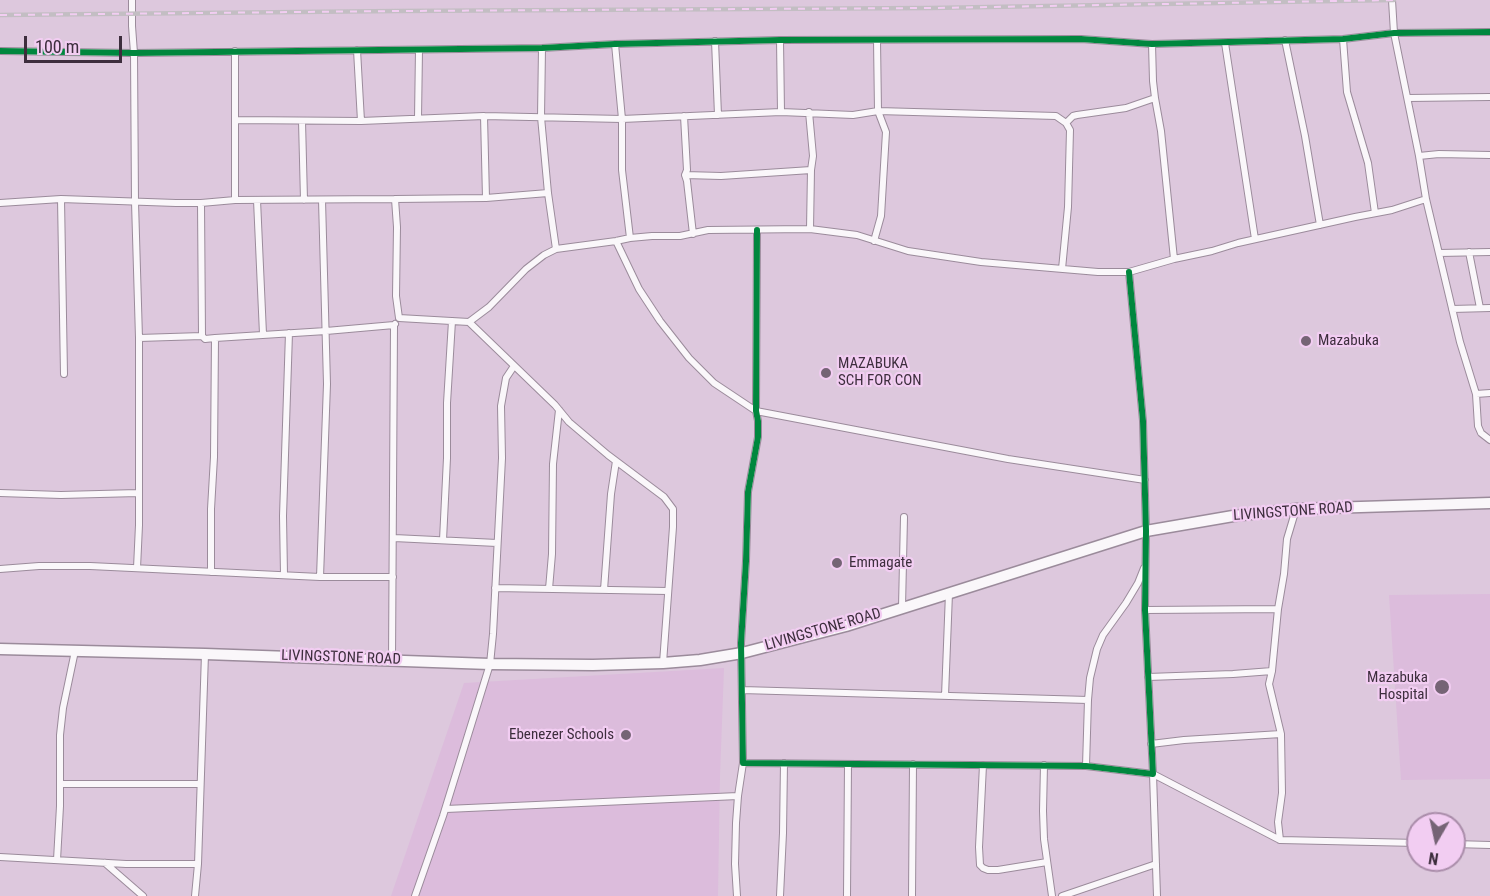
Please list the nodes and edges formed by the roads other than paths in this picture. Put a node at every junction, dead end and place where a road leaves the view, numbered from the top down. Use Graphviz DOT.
graph roads {
  1 [pos="132,0"];
  2 [pos="1392,0"];
  3 [pos="1490,32"];
  4 [pos="1394,33"];
  5 [pos="1342,39"];
  6 [pos="780,40"];
  7 [pos="877,40"];
  8 [pos="1285,40"];
  9 [pos="715,41"];
  10 [pos="1225,43"];
  11 [pos="615,44"];
  12 [pos="1152,44"];
  13 [pos="542,48"];
  14 [pos="357,50"];
  15 [pos="419,50"];
  16 [pos="0,51"];
  17 [pos="235,51"];
  18 [pos="134,53"];
  19 [pos="1490,97"];
  20 [pos="1155,98"];
  21 [pos="1408,99"];
  22 [pos="878,111"];
  23 [pos="781,112"];
  24 [pos="809,112"];
  25 [pos="484,116"];
  26 [pos="684,116"];
  27 [pos="718,116"];
  28 [pos="541,117"];
  29 [pos="418,118"];
  30 [pos="622,119"];
  31 [pos="236,120"];
  32 [pos="361,121"];
  33 [pos="302,122"];
  34 [pos="1066,123"];
  35 [pos="1490,155"];
  36 [pos="1419,156"];
  37 [pos="811,170"];
  38 [pos="685,175"];
  39 [pos="548,193"];
  40 [pos="486,198"];
  41 [pos="61,199"];
  42 [pos="395,199"];
  43 [pos="1426,199"];
  44 [pos="235,200"];
  45 [pos="257,200"];
  46 [pos="304,200"];
  47 [pos="322,200"];
  48 [pos="135,202"];
  49 [pos="0,203"];
  50 [pos="201,203"];
  51 [pos="1375,213"];
  52 [pos="1320,225"];
  53 [pos="810,229"];
  54 [pos="757,230"];
  55 [pos="693,234"];
  56 [pos="630,238"];
  57 [pos="1255,240"];
  58 [pos="616,241"];
  59 [pos="874,241"];
  60 [pos="556,249"];
  61 [pos="1469,252"];
  62 [pos="1490,252"];
  63 [pos="1438,253"];
  64 [pos="1174,259"];
  65 [pos="1062,269"];
  66 [pos="1129,272"];
  67 [pos="1480,308"];
  68 [pos="1490,308"];
  69 [pos="1452,309"];
  70 [pos="399,318"];
  71 [pos="452,321"];
  72 [pos="469,322"];
  73 [pos="394,325"];
  74 [pos="326,331"];
  75 [pos="289,333"];
  76 [pos="263,334"];
  77 [pos="202,336"];
  78 [pos="139,338"];
  79 [pos="215,338"];
  80 [pos="514,366"];
  81 [pos="64,374"];
  82 [pos="1490,393"];
  83 [pos="1476,394"];
  84 [pos="559,410"];
  85 [pos="756,411"];
  86 [pos="1490,440"];
  87 [pos="616,461"];
  88 [pos="1144,480"];
  89 [pos="0,493"];
  90 [pos="138,493"];
  91 [pos="1490,503"];
  92 [pos="1296,509"];
  93 [pos="904,517"];
  94 [pos="1146,531"];
  95 [pos="394,538"];
  96 [pos="443,540"];
  97 [pos="497,543"];
  98 [pos="1147,563"];
  99 [pos="137,568"];
  100 [pos="0,569"];
  101 [pos="211,572"];
  102 [pos="285,575"];
  103 [pos="320,577"];
  104 [pos="393,577"];
  105 [pos="495,588"];
  106 [pos="549,589"];
  107 [pos="604,590"];
  108 [pos="668,591"];
  109 [pos="950,592"];
  110 [pos="903,607"];
  111 [pos="1278,609"];
  112 [pos="1145,610"];
  113 [pos="0,649"];
  114 [pos="75,651"];
  115 [pos="742,653"];
  116 [pos="205,654"];
  117 [pos="392,660"];
  118 [pos="663,663"];
  119 [pos="490,664"];
  120 [pos="1272,670"];
  121 [pos="1148,677"];
  122 [pos="742,690"];
  123 [pos="945,696"];
  124 [pos="1088,700"];
  125 [pos="1281,734"];
  126 [pos="1151,744"];
  127 [pos="743,763"];
  128 [pos="784,763"];
  129 [pos="848,764"];
  130 [pos="913,764"];
  131 [pos="983,765"];
  132 [pos="1044,765"];
  133 [pos="1086,766"];
  134 [pos="1153,774"];
  135 [pos="60,784"];
  136 [pos="200,784"];
  137 [pos="738,796"];
  138 [pos="446,809"];
  139 [pos="1280,840"];
  140 [pos="1406,843"];
  141 [pos="1466,844"];
  142 [pos="1490,845"];
  143 [pos="0,857"];
  144 [pos="57,860"];
  145 [pos="1047,862"];
  146 [pos="105,863"];
  147 [pos="198,864"];
  148 [pos="1156,864"];
  149 [pos="143,896"];
  150 [pos="195,896"];
  151 [pos="415,896"];
  152 [pos="737,896"];
  153 [pos="780,896"];
  154 [pos="847,896"];
  155 [pos="912,896"];
  156 [pos="1052,896"];
  157 [pos="1062,896"];
  158 [pos="1157,896"];
  1 -- 18 [label="street"];
  2 -- 4 [label="street"];
  3 -- 4 [label="street"];
  4 -- 5 [label="street"];
  4 -- 21 [label="street"];
  5 -- 8 [label="street"];
  5 -- 51 [label="street"];
  6 -- 7 [label="street"];
  6 -- 9 [label="street"];
  6 -- 23 [label="street"];
  7 -- 12 [label="street"];
  7 -- 22 [label="street"];
  8 -- 10 [label="street"];
  8 -- 52 [label="street"];
  9 -- 11 [label="street"];
  9 -- 27 [label="street"];
  10 -- 12 [label="street"];
  10 -- 57 [label="street"];
  11 -- 13 [label="street"];
  11 -- 30 [label="street"];
  12 -- 20 [label="street"];
  13 -- 15 [label="street"];
  13 -- 28 [label="street"];
  14 -- 15 [label="street"];
  14 -- 17 [label="street"];
  14 -- 32 [label="street"];
  15 -- 29 [label="street"];
  16 -- 18 [label="street"];
  17 -- 18 [label="street"];
  17 -- 31 [label="street"];
  18 -- 48 [label="street"];
  19 -- 21 [label="street"];
  20 -- 34 [label="street"];
  20 -- 64 [label="street"];
  21 -- 36 [label="street"];
  22 -- 24 [label="street"];
  22 -- 34 [label="street"];
  22 -- 59 [label="street"];
  23 -- 24 [label="street"];
  23 -- 27 [label="street"];
  24 -- 37 [label="street"];
  25 -- 28 [label="street"];
  25 -- 29 [label="street"];
  25 -- 40 [label="street"];
  26 -- 27 [label="street"];
  26 -- 30 [label="street"];
  26 -- 38 [label="street"];
  28 -- 30 [label="street"];
  28 -- 39 [label="street"];
  29 -- 32 [label="street"];
  30 -- 56 [label="street"];
  31 -- 33 [label="street"];
  31 -- 44 [label="street"];
  32 -- 33 [label="street"];
  33 -- 46 [label="street"];
  34 -- 65 [label="street"];
  35 -- 36 [label="street"];
  36 -- 43 [label="street"];
  37 -- 38 [label="street"];
  37 -- 53 [label="street"];
  38 -- 55 [label="street"];
  39 -- 40 [label="street"];
  39 -- 60 [label="street"];
  40 -- 42 [label="street"];
  41 -- 48 [label="street"];
  41 -- 49 [label="street"];
  41 -- 81 [label="street"];
  42 -- 47 [label="street"];
  42 -- 70 [label="street"];
  43 -- 51 [label="street"];
  43 -- 63 [label="street"];
  44 -- 45 [label="street"];
  44 -- 50 [label="street"];
  45 -- 46 [label="street"];
  45 -- 76 [label="street"];
  46 -- 47 [label="street"];
  47 -- 74 [label="street"];
  48 -- 50 [label="street"];
  48 -- 78 [label="street"];
  50 -- 77 [label="street"];
  51 -- 52 [label="street"];
  52 -- 57 [label="street"];
  53 -- 54 [label="street"];
  53 -- 59 [label="street"];
  54 -- 55 [label="street"];
  54 -- 85 [label="street"];
  55 -- 56 [label="street"];
  56 -- 58 [label="street"];
  57 -- 64 [label="street"];
  58 -- 60 [label="street"];
  58 -- 85 [label="street"];
  59 -- 65 [label="street"];
  60 -- 72 [label="street"];
  61 -- 62 [label="street"];
  61 -- 63 [label="street"];
  61 -- 67 [label="street"];
  63 -- 69 [label="street"];
  64 -- 66 [label="street"];
  65 -- 66 [label="street"];
  66 -- 88 [label="street"];
  67 -- 68 [label="street"];
  67 -- 69 [label="street"];
  69 -- 83 [label="street"];
  70 -- 71 [label="street"];
  70 -- 73 [label="street"];
  71 -- 72 [label="street"];
  71 -- 96 [label="street"];
  72 -- 80 [label="street"];
  73 -- 74 [label="street"];
  73 -- 95 [label="street"];
  74 -- 75 [label="street"];
  74 -- 103 [label="street"];
  75 -- 76 [label="street"];
  75 -- 102 [label="street"];
  76 -- 79 [label="street"];
  77 -- 78 [label="street"];
  77 -- 79 [label="street"];
  78 -- 90 [label="street"];
  79 -- 101 [label="street"];
  80 -- 84 [label="street"];
  80 -- 97 [label="street"];
  82 -- 83 [label="street"];
  83 -- 86 [label="street"];
  84 -- 87 [label="street"];
  84 -- 106 [label="street"];
  85 -- 88 [label="street"];
  85 -- 115 [label="street"];
  87 -- 107 [label="street"];
  87 -- 108 [label="street"];
  88 -- 94 [label="street"];
  89 -- 90 [label="street"];
  90 -- 99 [label="street"];
  91 -- 92 [label="highway, LIVINGSTONE ROAD"];
  92 -- 94 [label="highway, LIVINGSTONE ROAD"];
  92 -- 111 [label="street"];
  93 -- 110 [label="street"];
  94 -- 98 [label="street"];
  94 -- 109 [label="highway, LIVINGSTONE ROAD"];
  95 -- 96 [label="street"];
  95 -- 104 [label="street"];
  96 -- 97 [label="street"];
  97 -- 105 [label="street"];
  98 -- 112 [label="street"];
  98 -- 124 [label="street"];
  99 -- 100 [label="street"];
  99 -- 101 [label="street"];
  101 -- 102 [label="street"];
  102 -- 103 [label="street"];
  103 -- 104 [label="street"];
  104 -- 117 [label="street"];
  105 -- 106 [label="street"];
  105 -- 119 [label="street"];
  106 -- 107 [label="street"];
  107 -- 108 [label="street"];
  108 -- 118 [label="street"];
  109 -- 110 [label="highway, LIVINGSTONE ROAD"];
  109 -- 123 [label="street"];
  110 -- 115 [label="highway, LIVINGSTONE ROAD"];
  111 -- 112 [label="street"];
  111 -- 120 [label="street"];
  112 -- 121 [label="street"];
  113 -- 114 [label="highway, LIVINGSTONE ROAD"];
  114 -- 116 [label="highway, LIVINGSTONE ROAD"];
  114 -- 135 [label="street"];
  115 -- 118 [label="highway, LIVINGSTONE ROAD"];
  115 -- 122 [label="street"];
  116 -- 117 [label="highway, LIVINGSTONE ROAD"];
  116 -- 136 [label="street"];
  117 -- 119 [label="highway, LIVINGSTONE ROAD"];
  118 -- 119 [label="highway, LIVINGSTONE ROAD"];
  119 -- 138 [label="street"];
  120 -- 121 [label="street"];
  120 -- 125 [label="street"];
  121 -- 126 [label="street"];
  122 -- 123 [label="street"];
  122 -- 127 [label="street"];
  123 -- 124 [label="street"];
  124 -- 133 [label="street"];
  125 -- 126 [label="street"];
  125 -- 139 [label="street"];
  126 -- 134 [label="street"];
  127 -- 128 [label="street"];
  127 -- 137 [label="street"];
  128 -- 129 [label="street"];
  128 -- 153 [label="street"];
  129 -- 130 [label="street"];
  129 -- 154 [label="street"];
  130 -- 131 [label="street"];
  130 -- 155 [label="street"];
  131 -- 132 [label="street"];
  131 -- 145 [label="street"];
  132 -- 133 [label="street"];
  132 -- 145 [label="street"];
  133 -- 134 [label="street"];
  134 -- 139 [label="street"];
  134 -- 148 [label="street"];
  135 -- 136 [label="street"];
  135 -- 144 [label="street"];
  136 -- 147 [label="street"];
  137 -- 138 [label="street"];
  137 -- 152 [label="street"];
  138 -- 151 [label="street"];
  139 -- 140 [label="street"];
  141 -- 142 [label="street"];
  143 -- 144 [label="street"];
  144 -- 146 [label="street"];
  145 -- 156 [label="street"];
  146 -- 147 [label="street"];
  146 -- 149 [label="street"];
  147 -- 150 [label="street"];
  148 -- 157 [label="street"];
  148 -- 158 [label="street"];
}
